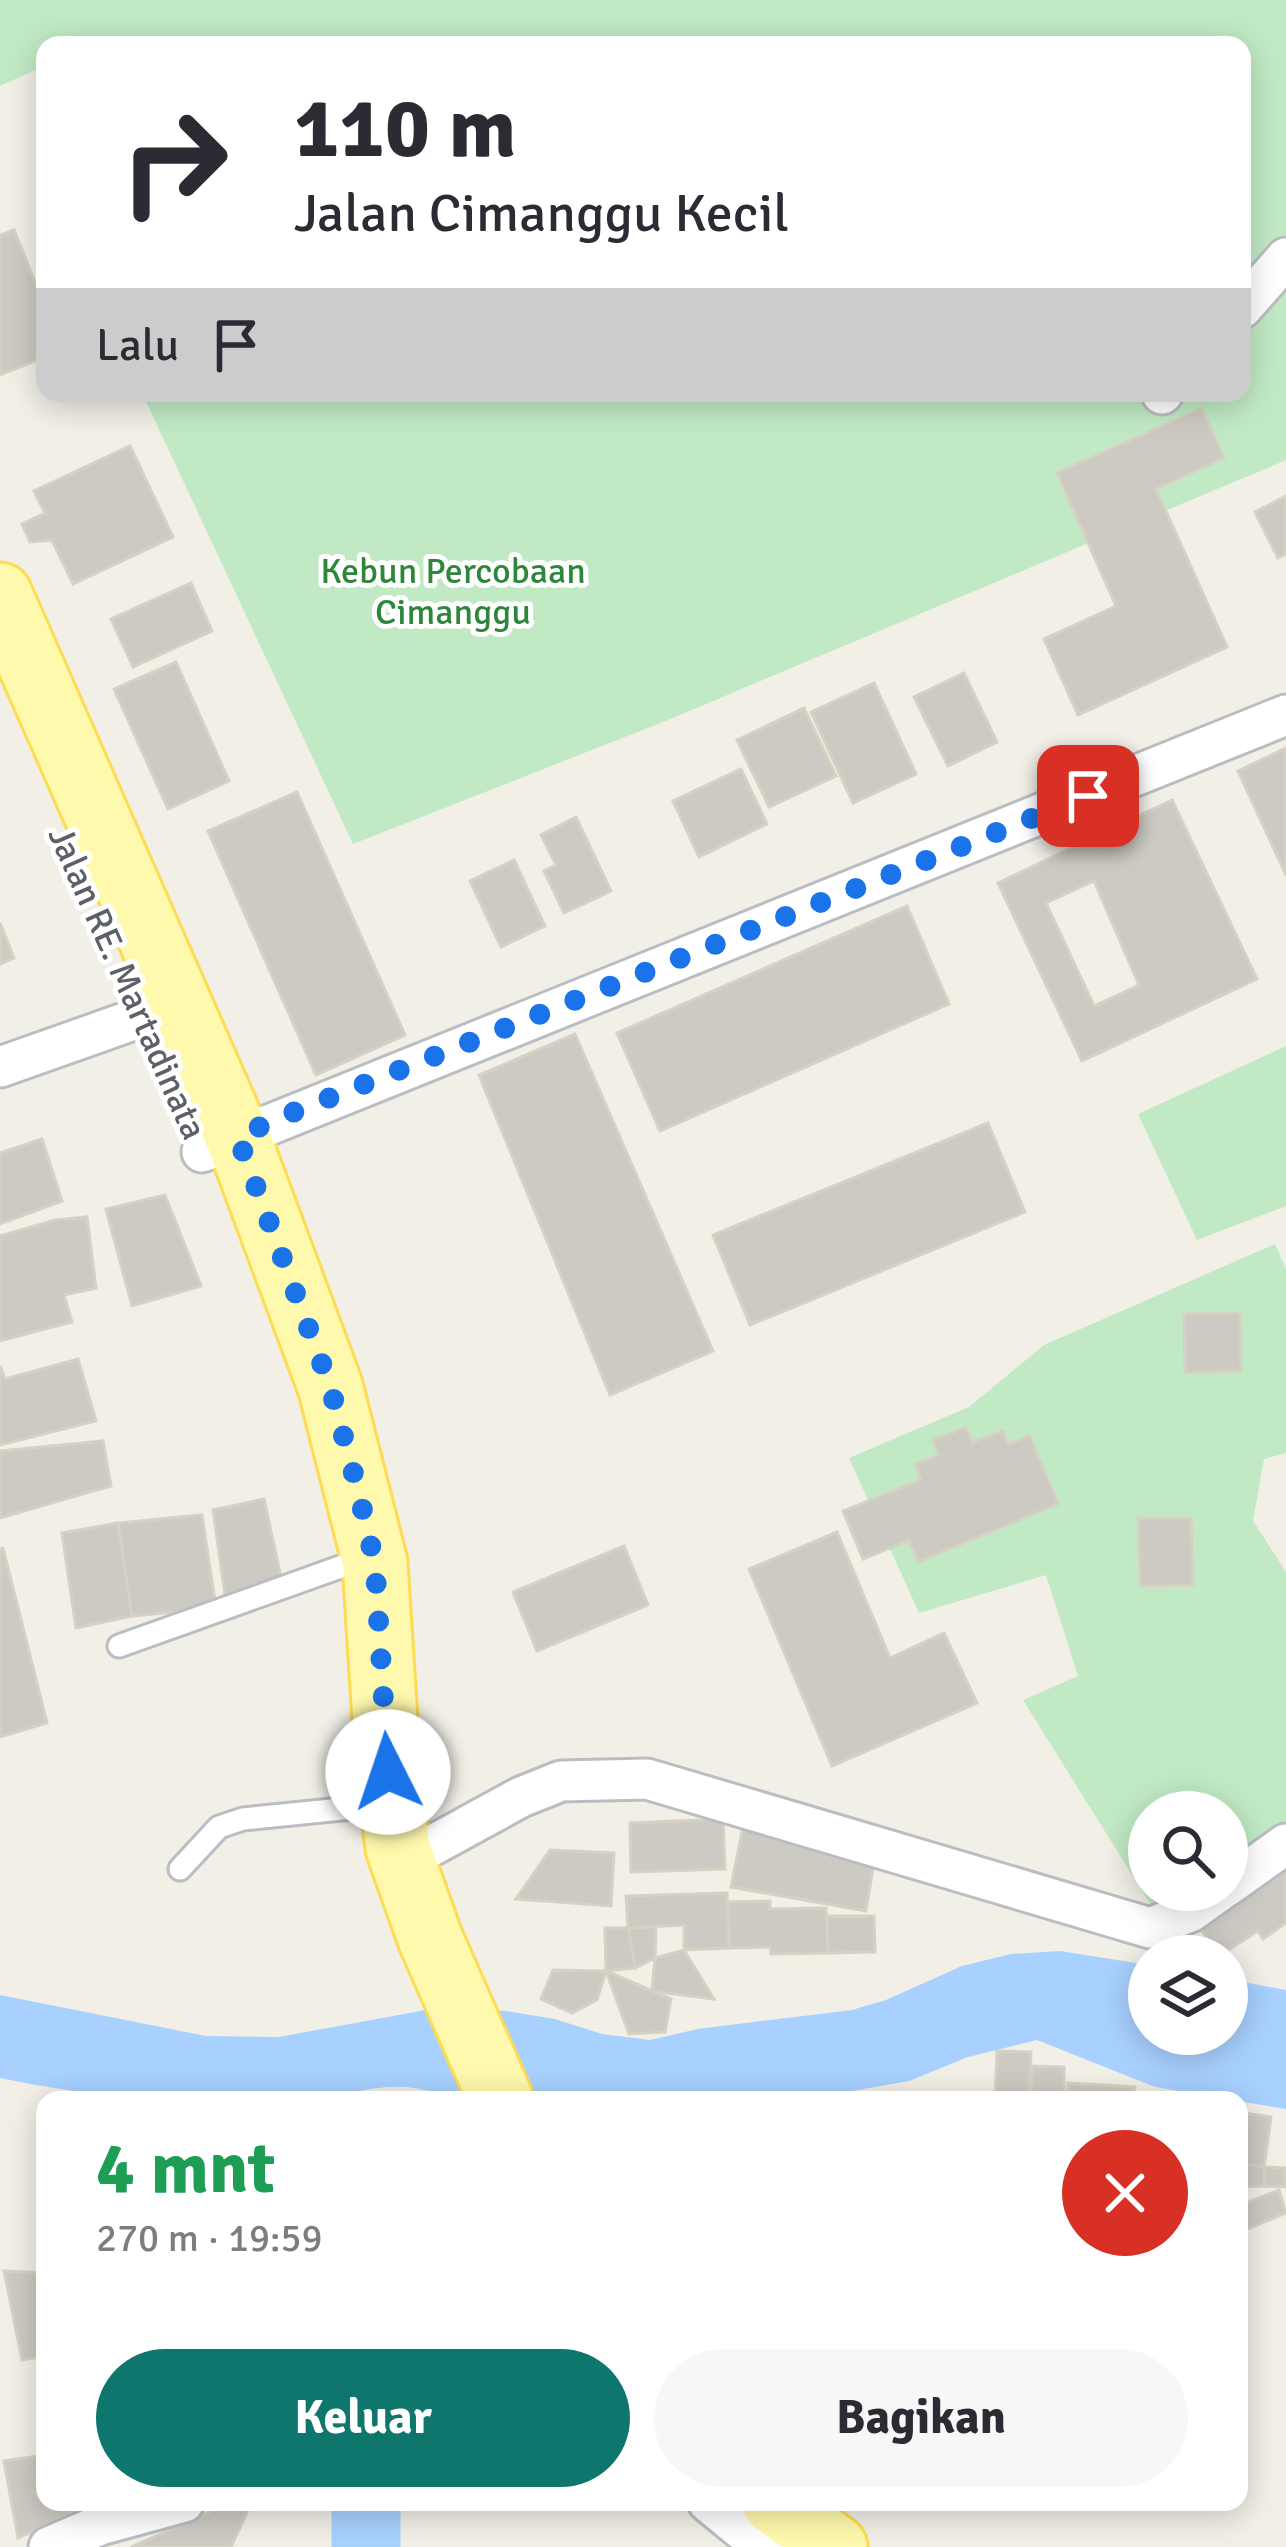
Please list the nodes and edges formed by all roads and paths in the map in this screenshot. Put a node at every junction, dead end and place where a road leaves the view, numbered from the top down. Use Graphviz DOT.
graph roads {
  1 [pos="1286,258"];
  2 [pos="1251,298"];
  3 [pos="0,595"];
  4 [pos="0,695"];
  5 [pos="1286,715"];
  6 [pos="161,1011"];
  7 [pos="0,1066"];
  8 [pos="220,1145"];
  9 [pos="359,1565"];
  10 [pos="119,1646"];
  11 [pos="351,1808"];
  12 [pos="1286,1844"];
  13 [pos="402,1862"];
  14 [pos="180,1869"];
  15 [pos="1248,1871"];
  16 [pos="1191,1911"];
  17 [pos="418,1951"];
  18 [pos="460,2091"];
  19 [pos="496,2091"];
  20 [pos="150,2511"];
  21 [pos="719,2511"];
  22 [pos="748,2511"];
  23 [pos="786,2511"];
  24 [pos="814,2511"];
  25 [pos="49,2547"];
  26 [pos="763,2547"];
  27 [pos="794,2547"];
  28 [pos="835,2547"];
  29 [pos="864,2547"];
  1 -- 2 [label="street"];
  3 -- 6 [label="main road, Jalan RE. Martadinata"];
  4 -- 6 [label="main road, Jalan RE. Martadinata"];
  5 -- 8 [label="street"];
  6 -- 7 [label="street"];
  6 -- 8 [label="main road, Jalan RE. Martadinata"];
  8 -- 9 [label="main road, Jalan RE. Martadinata"];
  9 -- 10 [label="lane"];
  9 -- 11 [label="main road, Jalan RE. Martadinata"];
  9 -- 13 [label="main road"];
  11 -- 14 [label="lane"];
  11 -- 17 [label="main road, Jalan RE. Martadinata"];
  12 -- 15 [label="street"];
  13 -- 16 [label="street"];
  13 -- 17 [label="main road"];
  17 -- 18 [label="main road, Jalan RE. Martadinata"];
  17 -- 19 [label="main road, Jalan RE. Martadinata"];
  20 -- 25 [label="street"];
  21 -- 26 [label="street"];
  22 -- 27 [label="main road"];
  23 -- 28 [label="main road"];
  24 -- 29 [label="street"];
}
